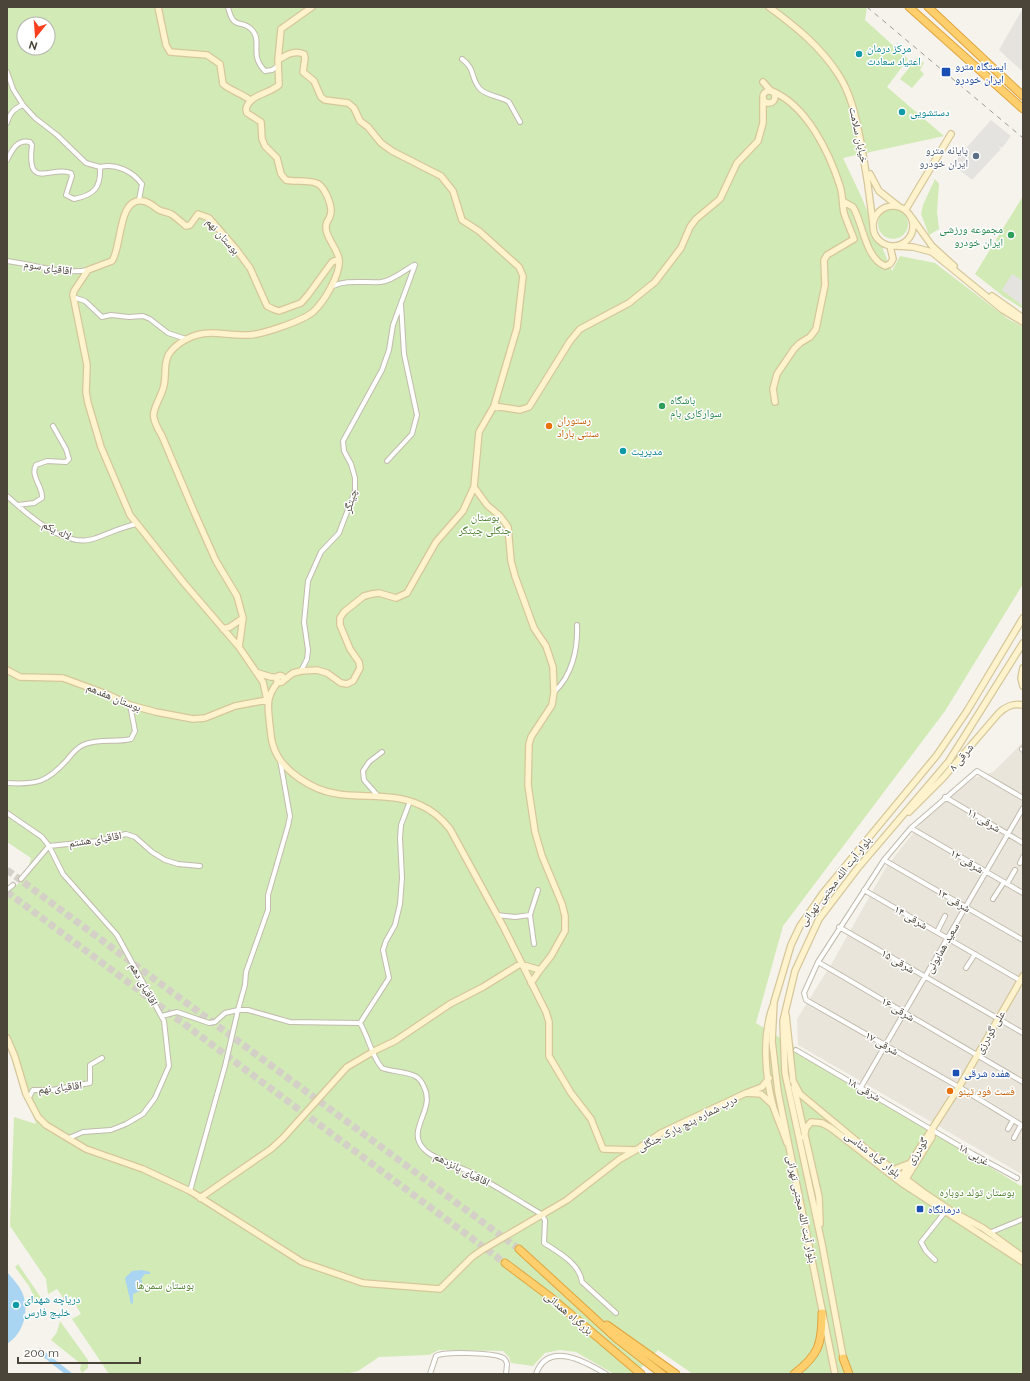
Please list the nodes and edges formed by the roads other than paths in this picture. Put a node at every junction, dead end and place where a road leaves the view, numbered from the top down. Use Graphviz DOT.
graph roads {
  1 [pos="158,7"];
  2 [pos="228,7"];
  3 [pos="312,7"];
  4 [pos="768,7"];
  5 [pos="774,7"];
  6 [pos="909,7"];
  7 [pos="928,7"];
  8 [pos="789,20"];
  9 [pos="462,59"];
  10 [pos="278,63"];
  11 [pos="7,72"];
  12 [pos="771,91"];
  13 [pos="763,96"];
  14 [pos="1023,96"];
  15 [pos="250,100"];
  16 [pos="788,100"];
  17 [pos="772,102"];
  18 [pos="23,105"];
  19 [pos="1023,109"];
  20 [pos="764,112"];
  21 [pos="520,122"];
  22 [pos="7,123"];
  23 [pos="951,134"];
  24 [pos="7,160"];
  25 [pos="100,167"];
  26 [pos="139,200"];
  27 [pos="844,202"];
  28 [pos="898,206"];
  29 [pos="906,210"];
  30 [pos="912,218"];
  31 [pos="873,224"];
  32 [pos="893,246"];
  33 [pos="339,259"];
  34 [pos="7,261"];
  35 [pos="88,270"];
  36 [pos="330,287"];
  37 [pos="73,297"];
  38 [pos="401,302"];
  39 [pos="1023,318"];
  40 [pos="1023,322"];
  41 [pos="186,339"];
  42 [pos="775,402"];
  43 [pos="494,406"];
  44 [pos="53,426"];
  45 [pos="387,461"];
  46 [pos="474,487"];
  47 [pos="7,496"];
  48 [pos="18,505"];
  49 [pos="137,524"];
  50 [pos="243,618"];
  51 [pos="1023,618"];
  52 [pos="577,625"];
  53 [pos="223,629"];
  54 [pos="1023,643"];
  55 [pos="239,647"];
  56 [pos="1023,668"];
  57 [pos="7,670"];
  58 [pos="301,671"];
  59 [pos="258,673"];
  60 [pos="280,679"];
  61 [pos="1023,686"];
  62 [pos="554,692"];
  63 [pos="267,700"];
  64 [pos="130,705"];
  65 [pos="1023,705"];
  66 [pos="382,752"];
  67 [pos="279,759"];
  68 [pos="7,783"];
  69 [pos="378,796"];
  70 [pos="946,797"];
  71 [pos="1023,798"];
  72 [pos="410,801"];
  73 [pos="1023,808"];
  74 [pos="7,813"];
  75 [pos="901,818"];
  76 [pos="911,828"];
  77 [pos="872,834"];
  78 [pos="1008,834"];
  79 [pos="881,842"];
  80 [pos="1023,843"];
  81 [pos="49,846"];
  82 [pos="1023,857"];
  83 [pos="884,860"];
  84 [pos="1020,863"];
  85 [pos="200,866"];
  86 [pos="1015,870"];
  87 [pos="986,872"];
  88 [pos="21,879"];
  89 [pos="1005,883"];
  90 [pos="13,885"];
  91 [pos="7,890"];
  92 [pos="538,890"];
  93 [pos="864,890"];
  94 [pos="1023,893"];
  95 [pos="993,899"];
  96 [pos="965,907"];
  97 [pos="496,915"];
  98 [pos="530,915"];
  99 [pos="945,916"];
  100 [pos="839,927"];
  101 [pos="937,932"];
  102 [pos="948,938"];
  103 [pos="1023,940"];
  104 [pos="534,944"];
  105 [pos="975,954"];
  106 [pos="818,962"];
  107 [pos="520,964"];
  108 [pos="966,968"];
  109 [pos="540,970"];
  110 [pos="925,977"];
  111 [pos="1022,979"];
  112 [pos="531,983"];
  113 [pos="774,1002"];
  114 [pos="786,1008"];
  115 [pos="238,1010"];
  116 [pos="904,1013"];
  117 [pos="162,1016"];
  118 [pos="998,1019"];
  119 [pos="360,1023"];
  120 [pos="1023,1033"];
  121 [pos="7,1038"];
  122 [pos="886,1045"];
  123 [pos="796,1050"];
  124 [pos="372,1052"];
  125 [pos="977,1055"];
  126 [pos="102,1058"];
  127 [pos="769,1078"];
  128 [pos="793,1081"];
  129 [pos="1023,1082"];
  130 [pos="861,1087"];
  131 [pos="959,1087"];
  132 [pos="746,1093"];
  133 [pos="28,1099"];
  134 [pos="773,1105"];
  135 [pos="1013,1120"];
  136 [pos="1022,1126"];
  137 [pos="932,1129"];
  138 [pos="1008,1129"];
  139 [pos="804,1137"];
  140 [pos="69,1138"];
  141 [pos="1014,1138"];
  142 [pos="636,1150"];
  143 [pos="789,1151"];
  144 [pos="908,1163"];
  145 [pos="893,1170"];
  146 [pos="1018,1178"];
  147 [pos="904,1179"];
  148 [pos="190,1191"];
  149 [pos="200,1198"];
  150 [pos="945,1212"];
  151 [pos="541,1214"];
  152 [pos="1023,1218"];
  153 [pos="989,1233"];
  154 [pos="822,1244"];
  155 [pos="519,1249"];
  156 [pos="1023,1257"];
  157 [pos="935,1260"];
  158 [pos="1023,1262"];
  159 [pos="505,1263"];
  160 [pos="822,1313"];
  161 [pos="616,1314"];
  162 [pos="592,1315"];
  163 [pos="843,1358"];
  164 [pos="630,1364"];
  165 [pos="675,1372"];
  166 [pos="430,1374"];
  167 [pos="506,1374"];
  168 [pos="536,1374"];
  169 [pos="606,1374"];
  170 [pos="640,1374"];
  171 [pos="644,1374"];
  172 [pos="662,1374"];
  173 [pos="794,1374"];
  174 [pos="835,1374"];
  175 [pos="846,1374"];
  176 [pos="850,1374"];
  1 -- 15 [label="street"];
  2 -- 10 [label="street"];
  3 -- 10 [label="street"];
  4 -- 8 [label="street, خیابان سلامت"];
  5 -- 8 [label="street, خیابان سلامت"];
  6 -- 19 [label="highway"];
  7 -- 14 [label="highway"];
  8 -- 28 [label="street, خیابان سلامت"];
  8 -- 31 [label="street, خیابان سلامت"];
  9 -- 21 [label="street"];
  10 -- 15 [label="street"];
  10 -- 43 [label="street"];
  11 -- 18 [label="street"];
  12 -- 13 [label="street"];
  12 -- 13 [label="street"];
  12 -- 16 [label="street"];
  12 -- 17 [label="street"];
  13 -- 17 [label="street"];
  13 -- 20 [label="street"];
  15 -- 33 [label="street"];
  16 -- 17 [label="street"];
  16 -- 27 [label="street"];
  17 -- 20 [label="street"];
  18 -- 22 [label="street"];
  18 -- 25 [label="street"];
  20 -- 43 [label="street"];
  23 -- 29 [label="street"];
  24 -- 25 [label="street"];
  25 -- 26 [label="street"];
  26 -- 33 [label="street, بوستان نهم"];
  26 -- 35 [label="street"];
  27 -- 32 [label="street"];
  27 -- 42 [label="street"];
  28 -- 29 [label="street"];
  28 -- 31 [label="street"];
  29 -- 30 [label="street"];
  30 -- 32 [label="street"];
  30 -- 39 [label="street"];
  31 -- 32 [label="street"];
  32 -- 40 [label="street"];
  33 -- 36 [label="street"];
  34 -- 35 [label="street, اقاقیای سوم"];
  35 -- 37 [label="street"];
  36 -- 38 [label="street, چیتگر"];
  36 -- 41 [label="street"];
  37 -- 41 [label="street"];
  37 -- 49 [label="street"];
  38 -- 45 [label="street"];
  38 -- 58 [label="street, چیتگر"];
  41 -- 50 [label="street"];
  43 -- 46 [label="street"];
  44 -- 48 [label="street"];
  46 -- 58 [label="street"];
  46 -- 62 [label="street"];
  47 -- 48 [label="street, لاله یکم"];
  48 -- 49 [label="street, لاله یکم"];
  49 -- 53 [label="street"];
  50 -- 53 [label="street"];
  50 -- 55 [label="street"];
  51 -- 77 [label="street, بلوار آیت الله مجتبی تهرانی"];
  52 -- 62 [label="street"];
  53 -- 55 [label="street"];
  54 -- 75 [label="street, بلوار آیت الله مجتبی تهرانی"];
  55 -- 59 [label="street"];
  56 -- 61 [label="street"];
  57 -- 64 [label="street, بوستان هفدهم"];
  58 -- 60 [label="street"];
  59 -- 60 [label="street"];
  59 -- 63 [label="street"];
  60 -- 63 [label="street"];
  62 -- 109 [label="street"];
  63 -- 64 [label="street, بوستان هفدهم"];
  63 -- 67 [label="street"];
  64 -- 68 [label="street"];
  65 -- 75 [label="street, ۸ شرقی"];
  66 -- 69 [label="street"];
  67 -- 69 [label="street"];
  67 -- 115 [label="street"];
  69 -- 72 [label="street"];
  70 -- 71 [label="street"];
  70 -- 76 [label="street"];
  70 -- 78 [label="street, ۱۱ شرقی"];
  72 -- 97 [label="street"];
  72 -- 119 [label="street"];
  73 -- 78 [label="street, سعید همایونی"];
  74 -- 81 [label="street, اقاقیای دهم"];
  75 -- 79 [label="street, بلوار آیت الله مجتبی تهرانی"];
  76 -- 83 [label="street"];
  76 -- 87 [label="street, ۱۲ شرقی"];
  77 -- 79 [label="street"];
  77 -- 113 [label="street, بلوار آیت الله مجتبی تهرانی"];
  78 -- 80 [label="street, ۱۱ شرقی"];
  78 -- 87 [label="street, سعید همایونی"];
  79 -- 114 [label="street, بلوار آیت الله مجتبی تهرانی"];
  81 -- 85 [label="street, اقاقیای هشتم"];
  81 -- 88 [label="street"];
  81 -- 117 [label="street, اقاقیای دهم"];
  82 -- 84 [label="street"];
  83 -- 93 [label="street"];
  83 -- 96 [label="street, ۱۳ شرقی"];
  86 -- 89 [label="street"];
  87 -- 89 [label="street, ۱۲ شرقی"];
  87 -- 96 [label="street, سعید همایونی"];
  89 -- 94 [label="street, ۱۲ شرقی"];
  89 -- 95 [label="street"];
  90 -- 91 [label="street"];
  92 -- 98 [label="street"];
  93 -- 100 [label="street"];
  93 -- 101 [label="street, ۱۴ شرقی"];
  96 -- 102 [label="street, سعید همایونی"];
  96 -- 103 [label="street, ۱۳ شرقی"];
  97 -- 98 [label="street"];
  97 -- 107 [label="street"];
  98 -- 104 [label="street"];
  99 -- 101 [label="street"];
  100 -- 106 [label="street"];
  100 -- 110 [label="street, ۱۵ شرقی"];
  101 -- 102 [label="street, ۱۴ شرقی"];
  102 -- 105 [label="street, ۱۴ شرقی"];
  102 -- 110 [label="street, سعید همایونی"];
  105 -- 108 [label="street"];
  105 -- 111 [label="street, ۱۴ شرقی"];
  106 -- 116 [label="street, ۱۶ شرقی"];
  106 -- 122 [label="street, ۱۷ شرقی"];
  107 -- 109 [label="street"];
  107 -- 112 [label="street"];
  107 -- 124 [label="street"];
  109 -- 112 [label="street"];
  110 -- 116 [label="street, سعید همایونی"];
  110 -- 118 [label="street, ۱۵ شرقی"];
  111 -- 118 [label="street, علی گودرزی"];
  112 -- 142 [label="street, درب شماره پنچ پارک جنگلی"];
  113 -- 127 [label="street"];
  113 -- 143 [label="street, بلوار آیت الله مجتبی تهرانی"];
  114 -- 128 [label="street, بلوار گیاه شناسی"];
  114 -- 154 [label="street, بلوار آیت الله مجتبی تهرانی"];
  115 -- 117 [label="street"];
  115 -- 119 [label="street"];
  115 -- 148 [label="street"];
  116 -- 122 [label="street, سعید همایونی"];
  116 -- 125 [label="street, ۱۶ شرقی"];
  117 -- 140 [label="street, اقاقیای دهم"];
  118 -- 120 [label="street, ۱۵ شرقی"];
  118 -- 125 [label="street, علی گودرزی"];
  119 -- 124 [label="street, اقاقیای پانزدهم"];
  121 -- 133 [label="street"];
  122 -- 130 [label="street, سعید همایونی"];
  122 -- 131 [label="street, ۱۷ شرقی"];
  123 -- 130 [label="street, ۱۸ شرقی"];
  124 -- 149 [label="street"];
  124 -- 151 [label="street, اقاقیای پانزدهم"];
  125 -- 129 [label="street, ۱۶ شرقی"];
  125 -- 131 [label="street, علی گودرزی"];
  126 -- 133 [label="street, اقاقیای نهم"];
  127 -- 132 [label="street, درب شماره پنچ پارک جنگلی"];
  127 -- 134 [label="street"];
  128 -- 139 [label="street"];
  128 -- 145 [label="street, بلوار گیاه شناسی"];
  130 -- 137 [label="street, ۱۸ شرقی"];
  131 -- 135 [label="street, ۱۷ شرقی"];
  131 -- 137 [label="street, علی گودرزی"];
  132 -- 134 [label="street"];
  132 -- 142 [label="street, درب شماره پنچ پارک جنگلی"];
  133 -- 140 [label="street"];
  134 -- 143 [label="street"];
  135 -- 136 [label="street, ۱۷ شرقی"];
  135 -- 138 [label="street"];
  136 -- 141 [label="street"];
  137 -- 144 [label="street, گودرزی"];
  137 -- 146 [label="street, ۱۸ غربی"];
  137 -- 147 [label="street, گودرزی"];
  139 -- 147 [label="street, بلوار گیاه شناسی"];
  139 -- 154 [label="street"];
  140 -- 148 [label="street"];
  142 -- 151 [label="street"];
  143 -- 160 [label="street, بلوار آیت الله مجتبی تهرانی"];
  144 -- 145 [label="street"];
  144 -- 147 [label="street, گودرزی"];
  145 -- 147 [label="street, بلوار گیاه شناسی"];
  147 -- 150 [label="street, بلوار گیاه شناسی"];
  147 -- 153 [label="street"];
  148 -- 149 [label="street"];
  149 -- 151 [label="street"];
  150 -- 157 [label="street"];
  150 -- 158 [label="street, بلوار گیاه شناسی"];
  151 -- 161 [label="street"];
  152 -- 153 [label="street"];
  153 -- 156 [label="street"];
  154 -- 163 [label="street, بلوار آیت الله مجتبی تهرانی"];
  155 -- 162 [label="highway, بزرگراه همدانی"];
  159 -- 164 [label="highway, بزرگراه همدانی"];
  160 -- 173 [label="highway"];
  160 -- 174 [label="street, بلوار آیت الله مجتبی تهرانی"];
  162 -- 165 [label="highway, بزرگراه همدانی"];
  162 -- 172 [label="highway, بزرگراه همدانی"];
  163 -- 175 [label="street, بلوار آیت الله مجتبی تهرانی"];
  163 -- 176 [label="highway"];
  164 -- 170 [label="highway, بزرگراه همدانی"];
  164 -- 171 [label="highway, بزرگراه همدانی"];
  166 -- 167 [label="street"];
  168 -- 169 [label="street"];
}
